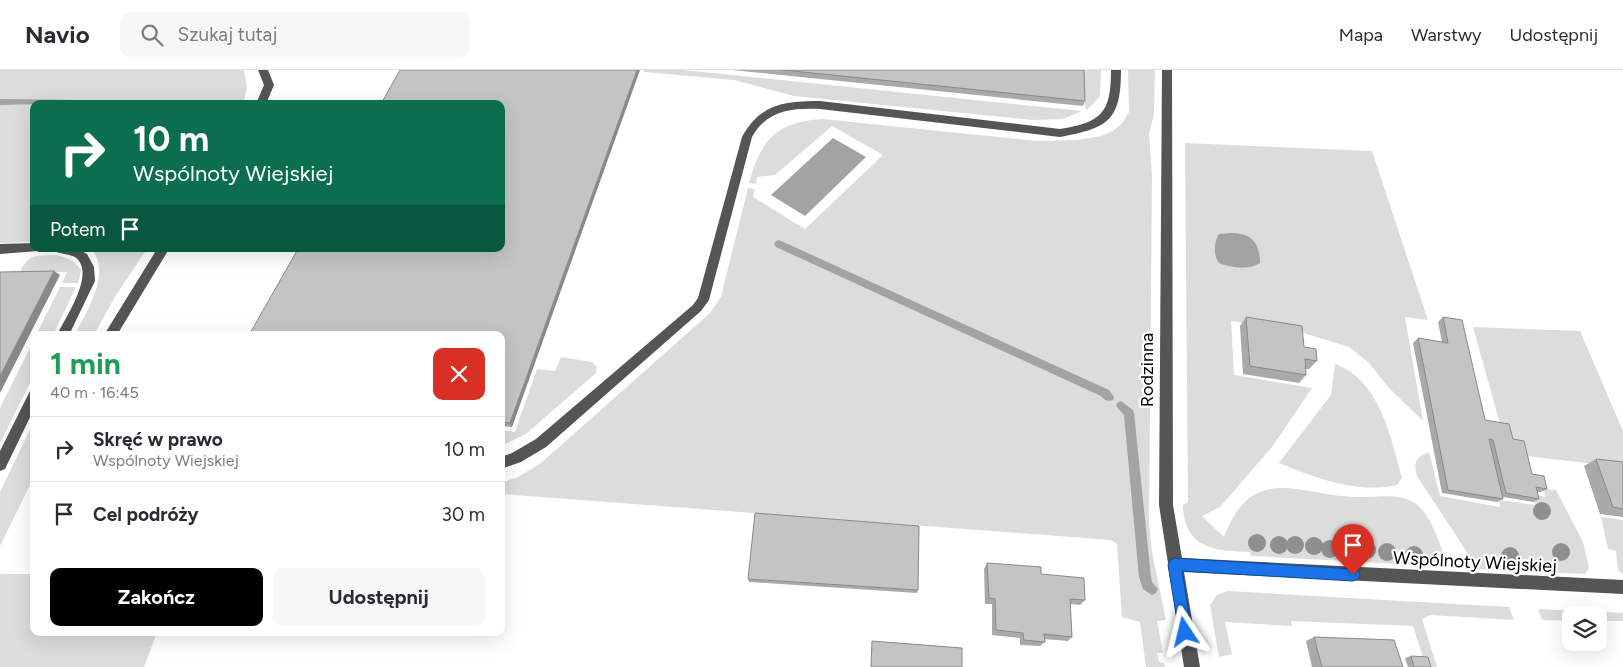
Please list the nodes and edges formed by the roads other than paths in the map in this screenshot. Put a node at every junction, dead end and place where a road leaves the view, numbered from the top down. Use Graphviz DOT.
graph roads {
  1 [pos="262,70"];
  2 [pos="1116,70"];
  3 [pos="1167,70"];
  4 [pos="263,100"];
  5 [pos="30,248"];
  6 [pos="0,249"];
  7 [pos="75,252"];
  8 [pos="161,252"];
  9 [pos="65,331"];
  10 [pos="112,331"];
  11 [pos="30,403"];
  12 [pos="505,462"];
  13 [pos="0,465"];
  14 [pos="1175,565"];
  15 [pos="1623,587"];
  16 [pos="1192,667"];
  1 -- 4 [label="street"];
  2 -- 12 [label="street"];
  3 -- 14 [label="street, Rodzinna"];
  5 -- 6 [label="street"];
  7 -- 9 [label="street"];
  8 -- 10 [label="street"];
  11 -- 13 [label="street"];
  14 -- 15 [label="street, Wspólnoty Wiejskiej"];
  14 -- 16 [label="street, Rodzinna"];
}
